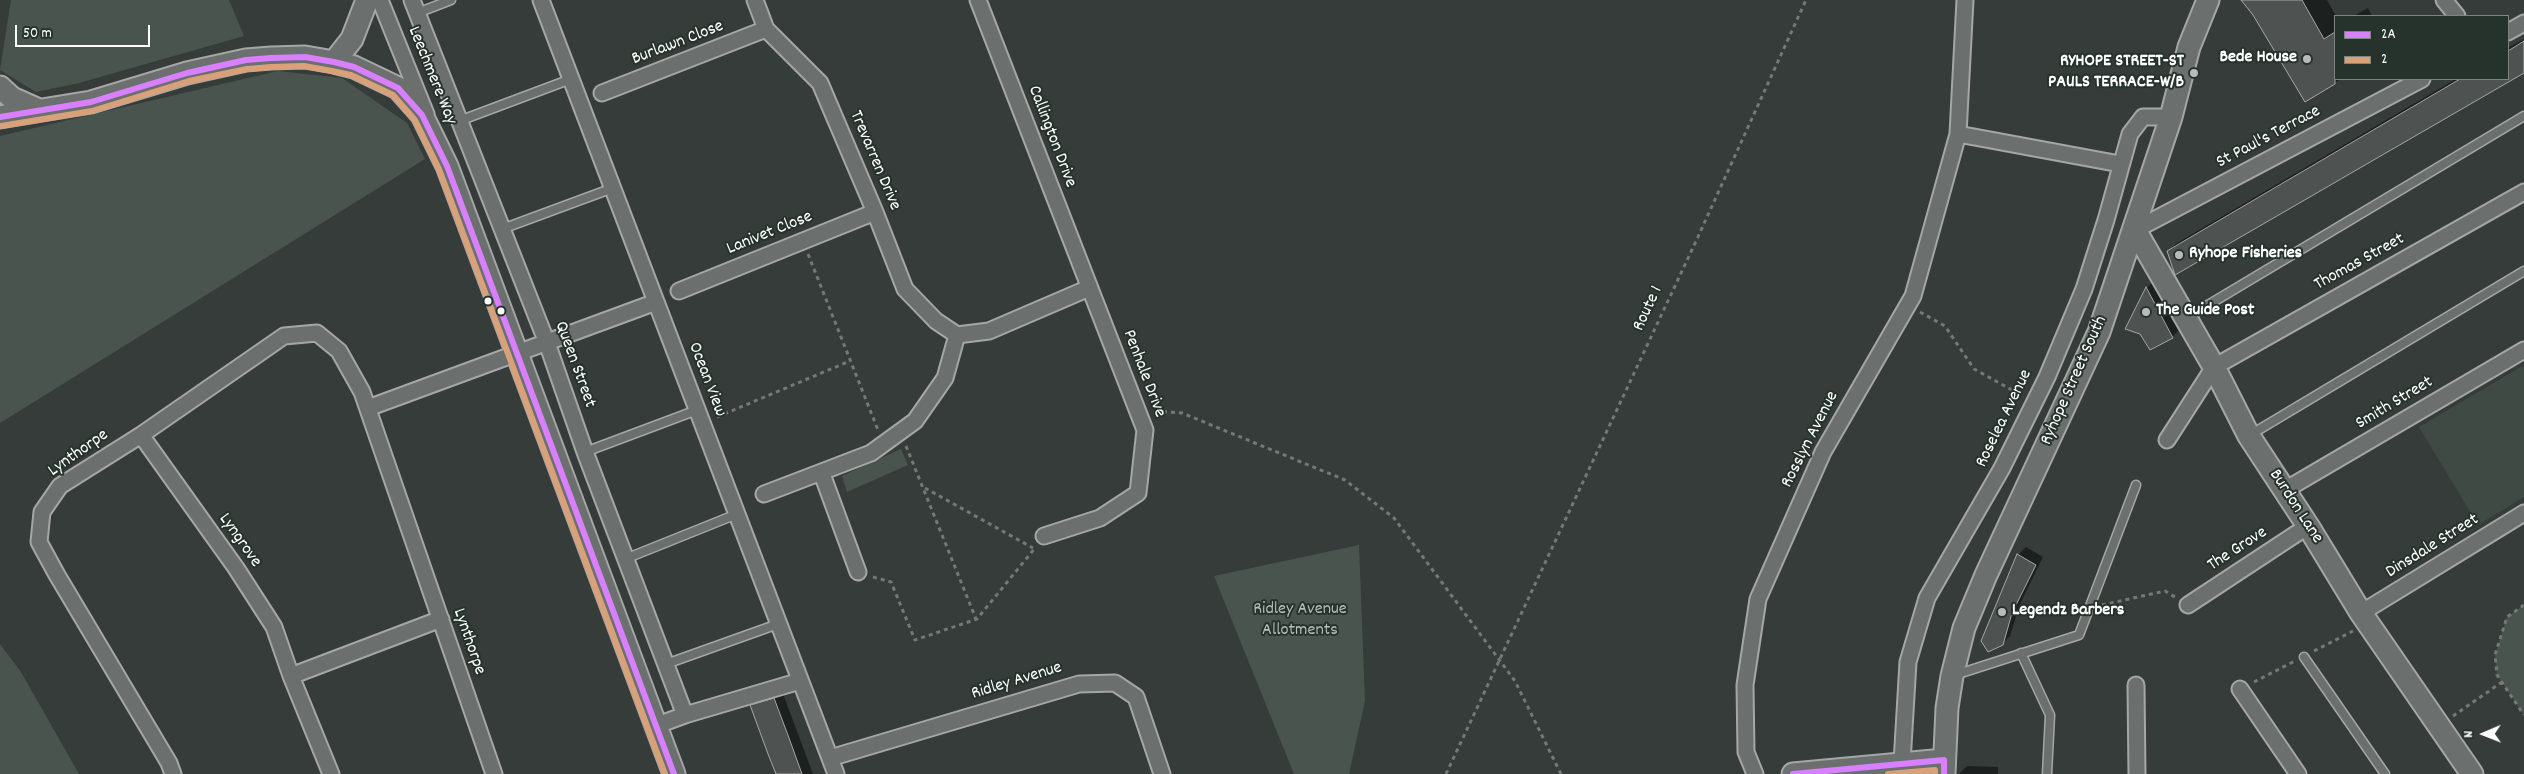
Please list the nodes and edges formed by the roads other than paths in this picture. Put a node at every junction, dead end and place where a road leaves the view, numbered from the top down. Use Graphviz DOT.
graph roads {
  1 [pos="367,0"];
  2 [pos="380,0"];
  3 [pos="451,0"];
  4 [pos="541,0"];
  5 [pos="755,0"];
  6 [pos="978,0"];
  7 [pos="1966,0"];
  8 [pos="2208,0"];
  9 [pos="2444,0"];
  10 [pos="414,6"];
  11 [pos="2456,15"];
  12 [pos="2524,23"];
  13 [pos="766,29"];
  14 [pos="2509,31"];
  15 [pos="334,62"];
  16 [pos="571,79"];
  17 [pos="2420,80"];
  18 [pos="0,87"];
  19 [pos="602,93"];
  20 [pos="39,110"];
  21 [pos="2524,116"];
  22 [pos="0,117"];
  23 [pos="2171,117"];
  24 [pos="459,122"];
  25 [pos="1958,134"];
  26 [pos="2120,164"];
  27 [pos="448,166"];
  28 [pos="612,188"];
  29 [pos="2524,192"];
  30 [pos="875,212"];
  31 [pos="502,229"];
  32 [pos="2135,230"];
  33 [pos="2524,271"];
  34 [pos="1089,288"];
  35 [pos="679,292"];
  36 [pos="656,302"];
  37 [pos="2186,318"];
  38 [pos="957,334"];
  39 [pos="546,343"];
  40 [pos="2524,350"];
  41 [pos="518,353"];
  42 [pos="2214,366"];
  43 [pos="368,408"];
  44 [pos="700,416"];
  45 [pos="141,434"];
  46 [pos="2249,436"];
  47 [pos="2167,440"];
  48 [pos="585,452"];
  49 [pos="822,474"];
  50 [pos="2136,485"];
  51 [pos="2285,490"];
  52 [pos="764,494"];
  53 [pos="2524,513"];
  54 [pos="737,514"];
  55 [pos="2308,526"];
  56 [pos="1044,536"];
  57 [pos="625,559"];
  58 [pos="858,572"];
  59 [pos="2188,605"];
  60 [pos="2361,613"];
  61 [pos="441,619"];
  62 [pos="778,624"];
  63 [pos="2021,653"];
  64 [pos="2304,657"];
  65 [pos="666,664"];
  66 [pos="291,676"];
  67 [pos="1952,676"];
  68 [pos="800,681"];
  69 [pos="2136,686"];
  70 [pos="2240,689"];
  71 [pos="685,716"];
  72 [pos="656,726"];
  73 [pos="830,758"];
  74 [pos="1902,763"];
  75 [pos="1944,767"];
  76 [pos="173,774"];
  77 [pos="331,774"];
  78 [pos="494,774"];
  79 [pos="674,774"];
  80 [pos="836,774"];
  81 [pos="1162,774"];
  82 [pos="1755,774"];
  83 [pos="1793,774"];
  84 [pos="2047,774"];
  85 [pos="2137,774"];
  86 [pos="2298,774"];
  87 [pos="2385,774"];
  88 [pos="2472,774"];
  1 -- 15 [label="street"];
  2 -- 27 [label="street, Leechmere Way"];
  3 -- 10 [label="lane"];
  4 -- 16 [label="street, Ocean View"];
  5 -- 13 [label="street, Trevarren Drive"];
  6 -- 34 [label="street, Callington Drive"];
  7 -- 25 [label="street, Rosslyn Avenue"];
  8 -- 23 [label="street, Ryhope Street South"];
  9 -- 11 [label="street"];
  10 -- 24 [label="street, Queen Street"];
  12 -- 14 [label="street"];
  13 -- 19 [label="street, Burlawn Close"];
  13 -- 30 [label="street, Trevarren Drive"];
  15 -- 20 [label="street"];
  15 -- 27 [label="street"];
  16 -- 24 [label="lane"];
  16 -- 28 [label="street, Ocean View"];
  17 -- 32 [label="street, St Paul's Terrace"];
  18 -- 20 [label="street"];
  20 -- 22 [label="street"];
  21 -- 37 [label="lane"];
  23 -- 26 [label="street, Roselea Avenue"];
  23 -- 32 [label="street, Ryhope Street South"];
  24 -- 31 [label="street, Queen Street"];
  25 -- 26 [label="street"];
  25 -- 82 [label="street, Rosslyn Avenue"];
  26 -- 74 [label="street, Roselea Avenue"];
  27 -- 41 [label="street"];
  28 -- 31 [label="lane"];
  28 -- 36 [label="street, Ocean View"];
  29 -- 42 [label="street, Thomas Street"];
  30 -- 35 [label="street, Lanivet Close"];
  30 -- 38 [label="street, Trevarren Drive"];
  31 -- 39 [label="street, Queen Street"];
  32 -- 37 [label="street, Burdon Lane"];
  32 -- 67 [label="street, Ryhope Street South"];
  33 -- 46 [label="lane"];
  34 -- 38 [label="street"];
  34 -- 56 [label="street, Penhale Drive"];
  36 -- 39 [label="street"];
  36 -- 44 [label="street, Ocean View"];
  37 -- 42 [label="street, Burdon Lane"];
  38 -- 49 [label="street"];
  39 -- 41 [label="street"];
  39 -- 48 [label="street, Queen Street"];
  40 -- 51 [label="street, Smith Street"];
  41 -- 43 [label="street"];
  41 -- 72 [label="street"];
  42 -- 46 [label="street, Burdon Lane"];
  42 -- 47 [label="street"];
  43 -- 45 [label="street, Lynthorpe"];
  43 -- 61 [label="street, Lynthorpe"];
  44 -- 48 [label="lane"];
  44 -- 54 [label="street, Ocean View"];
  45 -- 66 [label="street, Lyngrove"];
  45 -- 76 [label="street, Lynthorpe"];
  46 -- 51 [label="street, Burdon Lane"];
  48 -- 57 [label="street, Queen Street"];
  49 -- 52 [label="street"];
  49 -- 58 [label="street"];
  50 -- 63 [label="lane"];
  51 -- 55 [label="street, Burdon Lane"];
  53 -- 60 [label="street, Dinsdale Street"];
  54 -- 57 [label="lane"];
  54 -- 62 [label="street, Ocean View"];
  55 -- 59 [label="street, The Grove"];
  55 -- 60 [label="street, Burdon Lane"];
  57 -- 65 [label="street, Queen Street"];
  60 -- 88 [label="street, Burdon Lane"];
  61 -- 66 [label="street"];
  61 -- 78 [label="street, Lynthorpe"];
  62 -- 65 [label="lane"];
  62 -- 68 [label="street, Ocean View"];
  63 -- 67 [label="lane"];
  63 -- 84 [label="lane"];
  64 -- 87 [label="lane"];
  65 -- 71 [label="street, Queen Street"];
  66 -- 77 [label="street, Lyngrove"];
  67 -- 75 [label="street, Ryhope Street South"];
  68 -- 71 [label="street"];
  68 -- 73 [label="street, Ocean View"];
  69 -- 85 [label="street"];
  70 -- 86 [label="street"];
  71 -- 72 [label="street"];
  72 -- 79 [label="street"];
  73 -- 80 [label="street, Ocean View"];
  73 -- 81 [label="street, Ridley Avenue"];
  74 -- 75 [label="street"];
  74 -- 83 [label="street"];
}
